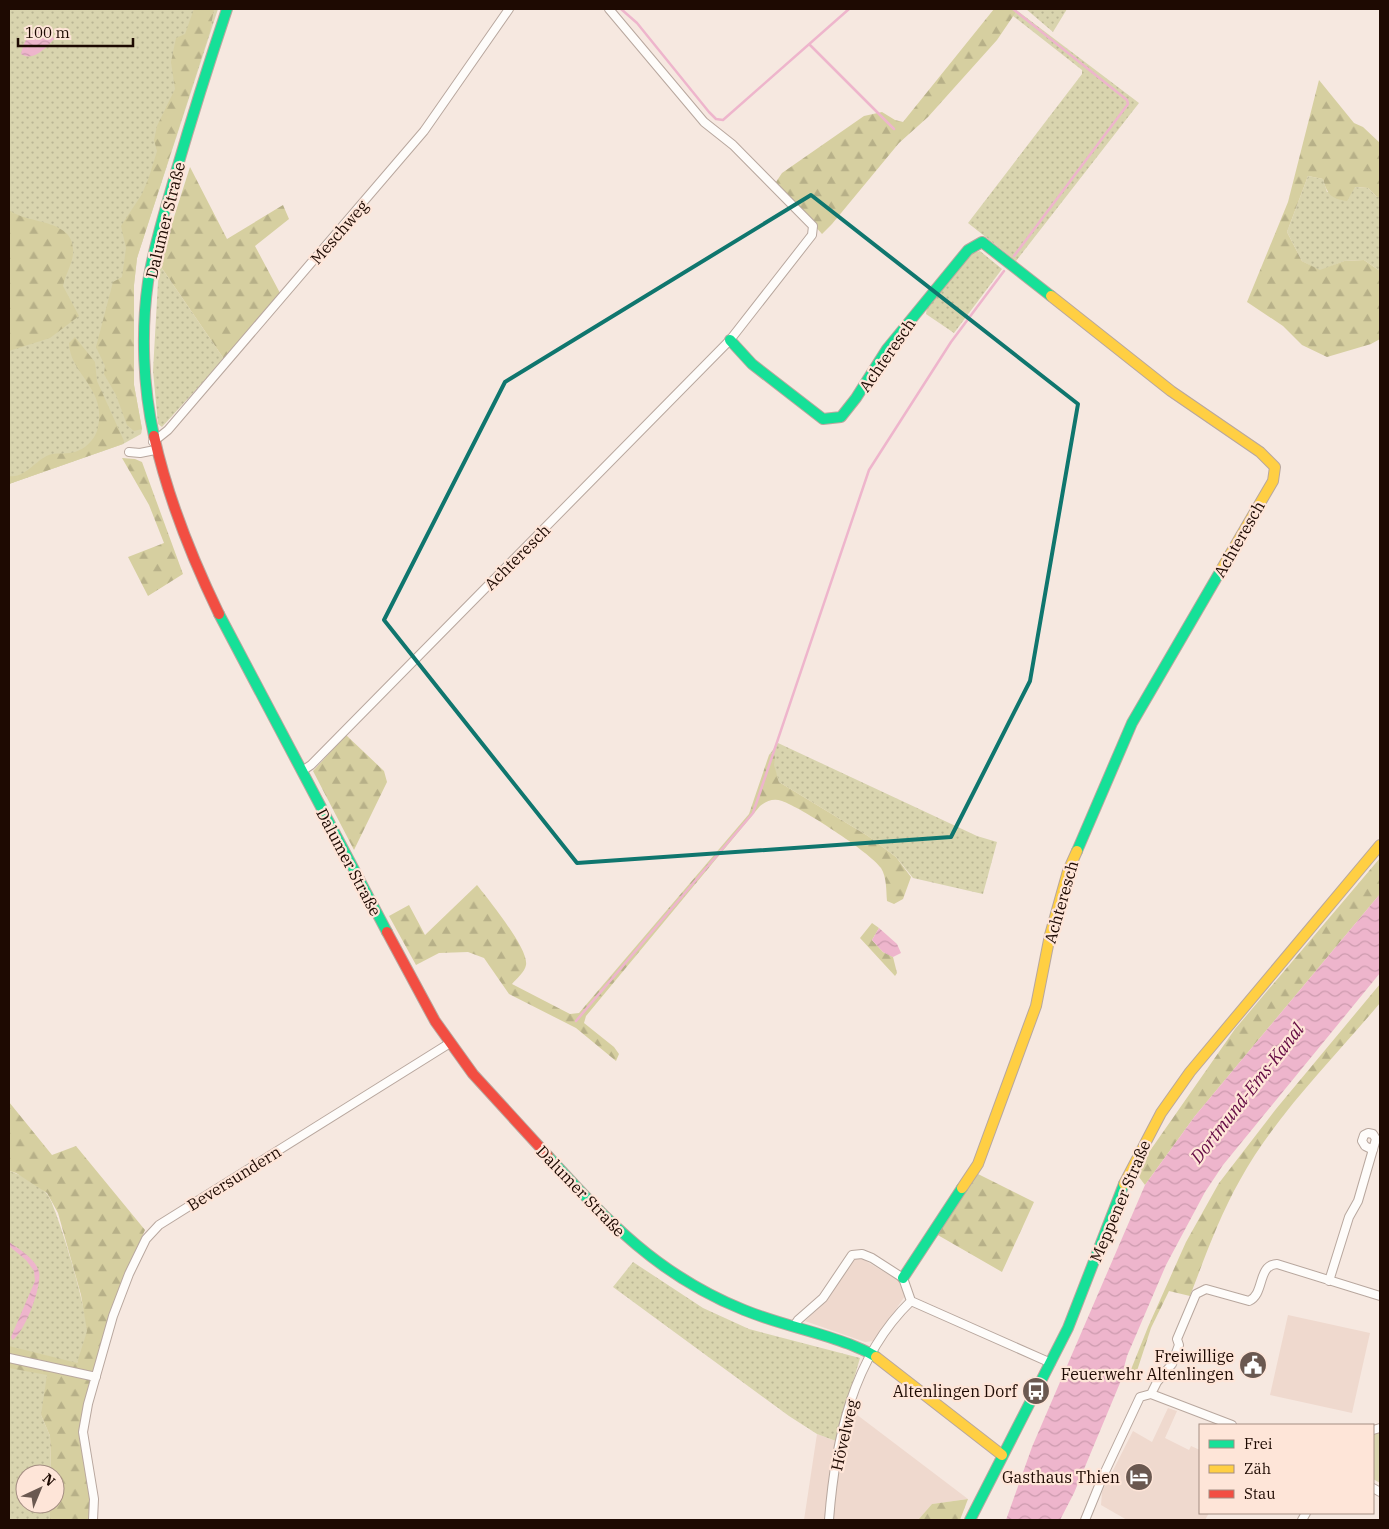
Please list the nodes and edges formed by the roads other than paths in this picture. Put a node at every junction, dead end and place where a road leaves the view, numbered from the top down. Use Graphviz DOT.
graph roads {
  1 [pos="227,9"];
  2 [pos="509,9"];
  3 [pos="609,9"];
  4 [pos="730,340"];
  5 [pos="154,446"];
  6 [pos="129,452"];
  7 [pos="302,771"];
  8 [pos="1380,845"];
  9 [pos="450,1043"];
  10 [pos="1373,1150"];
  11 [pos="903,1278"];
  12 [pos="1329,1281"];
  13 [pos="1380,1296"];
  14 [pos="911,1302"];
  15 [pos="794,1326"];
  16 [pos="871,1353"];
  17 [pos="9,1358"];
  18 [pos="1051,1363"];
  19 [pos="96,1377"];
  20 [pos="1152,1394"];
  21 [pos="1229,1424"];
  22 [pos="1002,1455"];
  23 [pos="93,1520"];
  24 [pos="829,1520"];
  25 [pos="970,1520"];
  26 [pos="1085,1520"];
  1 -- 5 [label="main road, Dalumer Straße"];
  2 -- 5 [label="street, Meschweg"];
  3 -- 4 [label="street, Achteresch"];
  4 -- 7 [label="street, Achteresch"];
  4 -- 11 [label="main road, Achteresch"];
  5 -- 6 [label="street"];
  5 -- 7 [label="main road, Dalumer Straße"];
  7 -- 9 [label="main road, Dalumer Straße"];
  8 -- 18 [label="main road, Meppener Straße"];
  9 -- 15 [label="main road, Dalumer Straße"];
  9 -- 19 [label="street, Beversundern"];
  10 -- 12 [label="street"];
  11 -- 14 [label="street"];
  11 -- 15 [label="street"];
  12 -- 13 [label="street"];
  12 -- 20 [label="street"];
  14 -- 16 [label="street"];
  14 -- 18 [label="street"];
  15 -- 16 [label="main road, Dalumer Straße"];
  16 -- 22 [label="main road, Dalumer Straße"];
  16 -- 24 [label="street, Hövelweg"];
  17 -- 19 [label="street"];
  18 -- 22 [label="main road, Meppener Straße"];
  19 -- 23 [label="street, Beversundern"];
  20 -- 21 [label="street"];
  20 -- 26 [label="street"];
  22 -- 25 [label="main road, Meppener Straße"];
}
